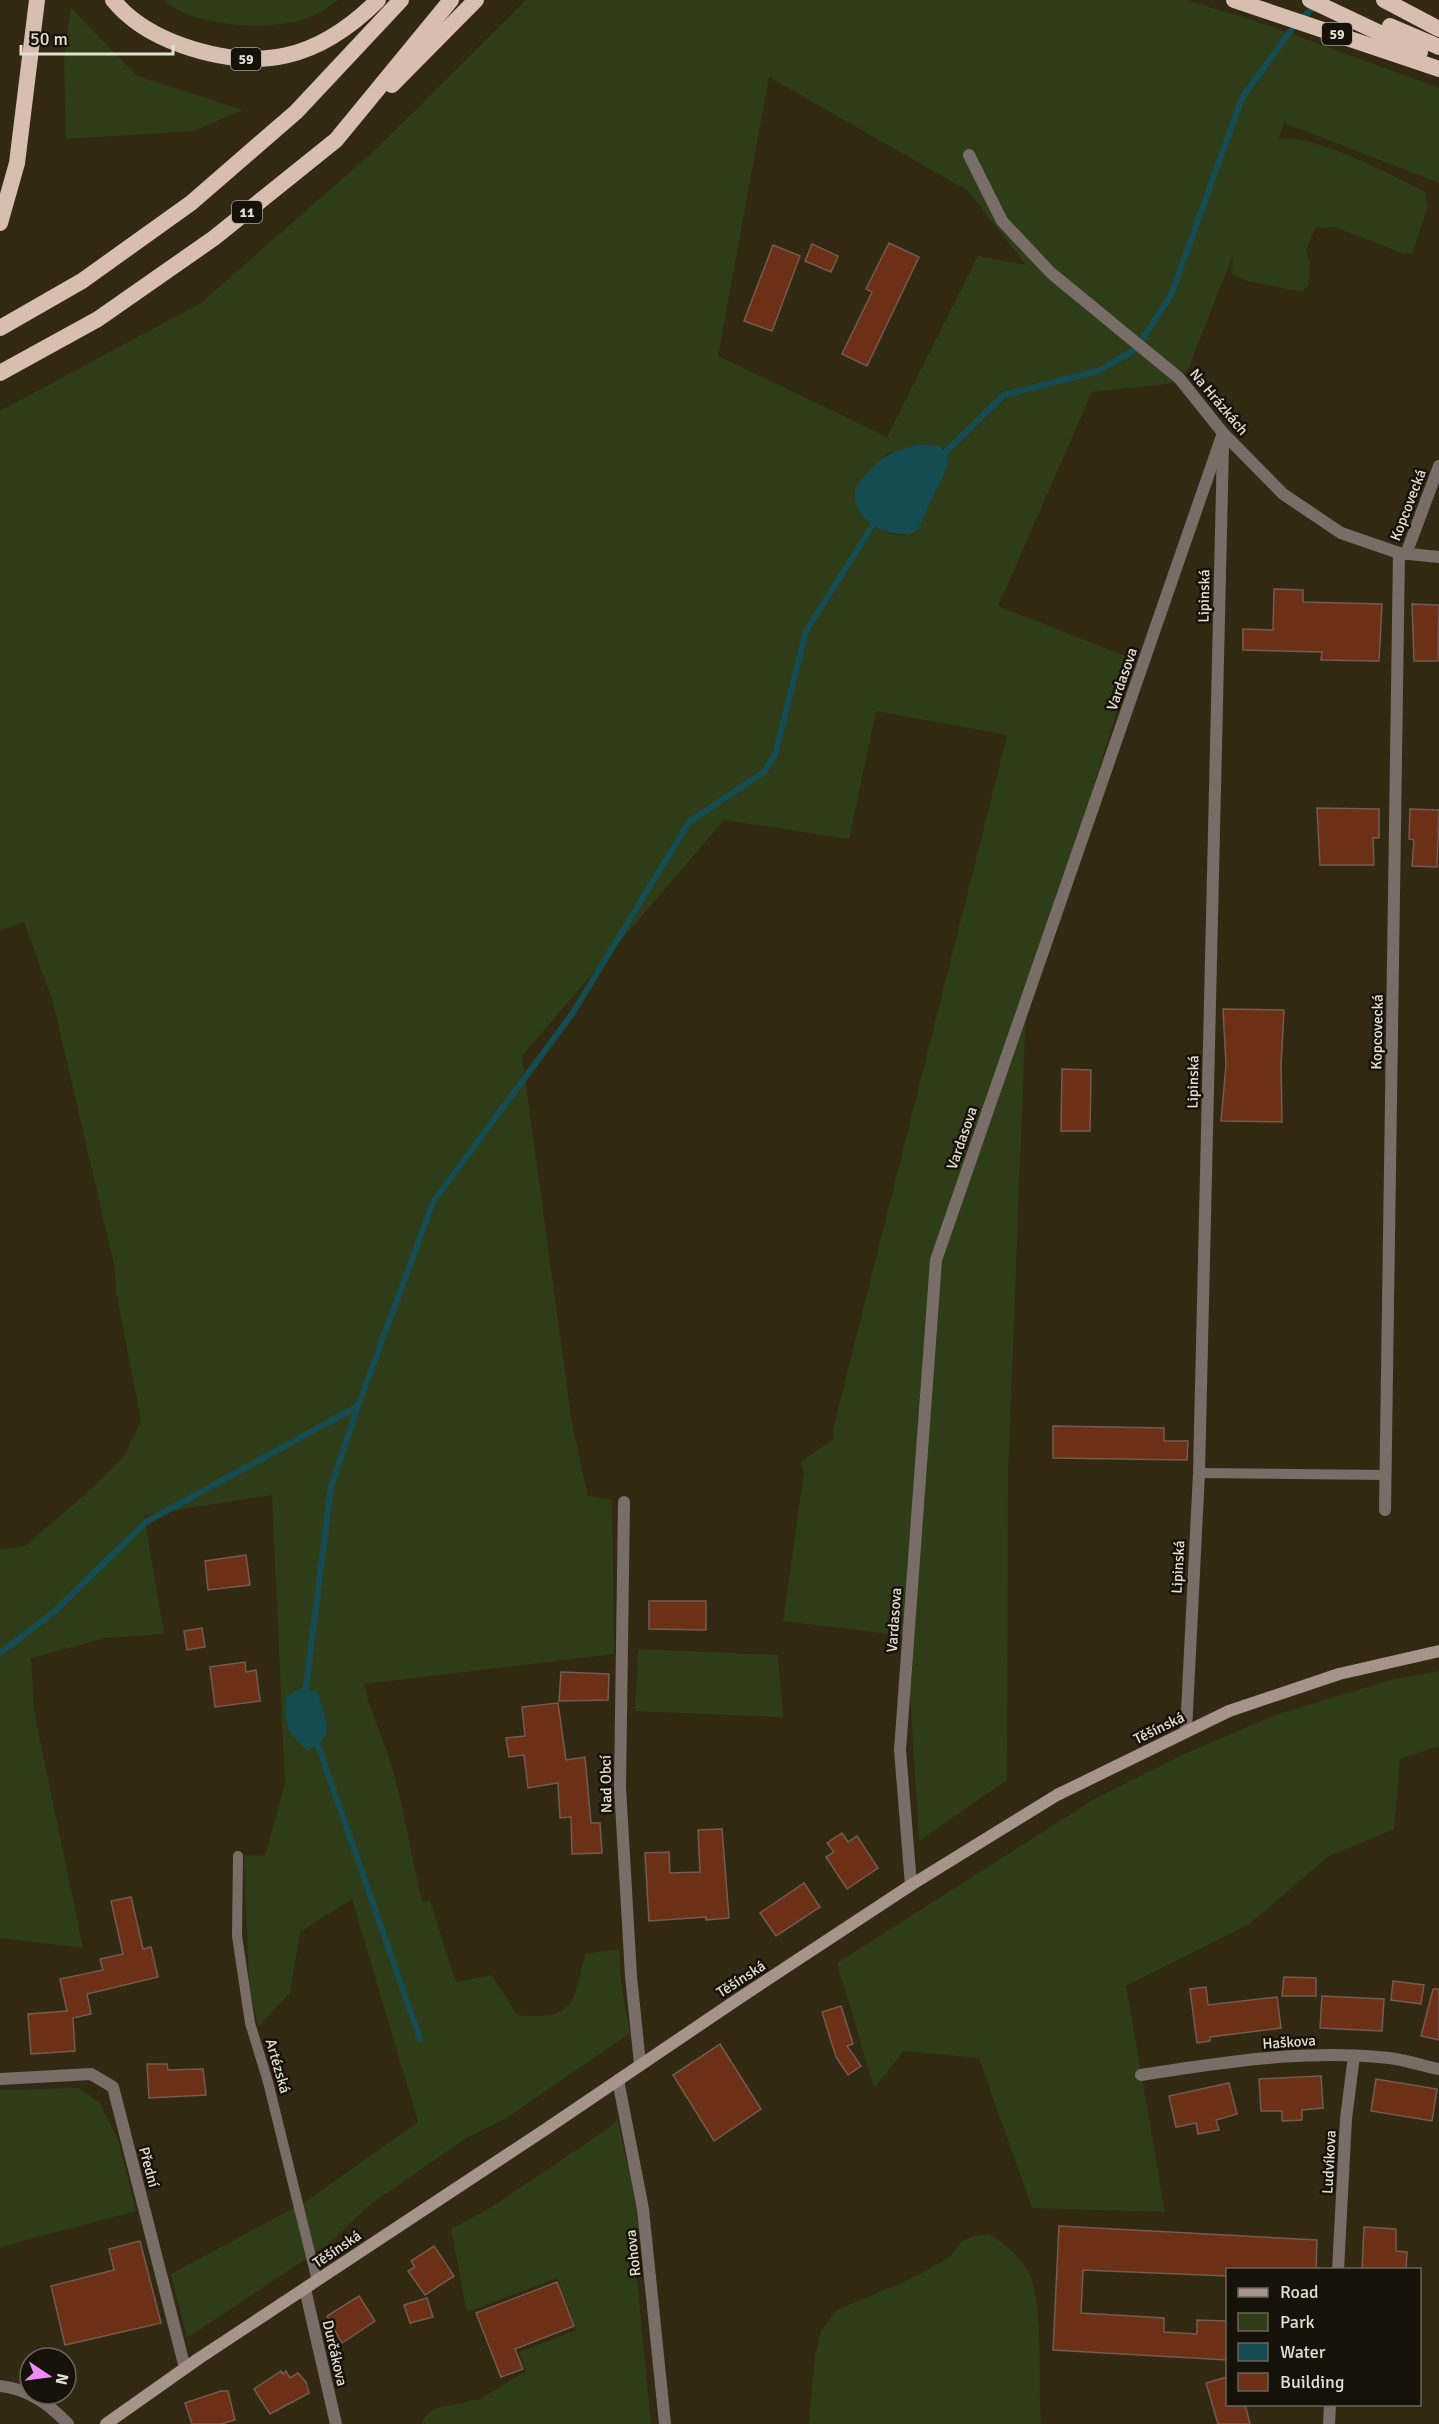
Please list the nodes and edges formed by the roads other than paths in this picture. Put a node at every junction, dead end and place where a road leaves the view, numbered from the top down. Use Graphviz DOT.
graph roads {
  1 [pos="37,0"];
  2 [pos="113,0"];
  3 [pos="378,0"];
  4 [pos="401,0"];
  5 [pos="451,0"];
  6 [pos="476,0"];
  7 [pos="1234,0"];
  8 [pos="1310,0"];
  9 [pos="1330,0"];
  10 [pos="1384,0"];
  11 [pos="1439,29"];
  12 [pos="1439,47"];
  13 [pos="1439,61"];
  14 [pos="1439,69"];
  15 [pos="336,140"];
  16 [pos="969,155"];
  17 [pos="0,223"];
  18 [pos="0,328"];
  19 [pos="0,373"];
  20 [pos="1223,433"];
  21 [pos="1439,466"];
  22 [pos="1402,554"];
  23 [pos="1439,557"];
  24 [pos="1199,1473"];
  25 [pos="1386,1475"];
  26 [pos="624,1502"];
  27 [pos="1385,1510"];
  28 [pos="1439,1651"];
  29 [pos="1186,1731"];
  30 [pos="238,1856"];
  31 [pos="911,1886"];
  32 [pos="1354,2056"];
  33 [pos="640,2064"];
  34 [pos="1439,2069"];
  35 [pos="1141,2075"];
  36 [pos="0,2079"];
  37 [pos="618,2080"];
  38 [pos="1338,2268"];
  39 [pos="317,2281"];
  40 [pos="305,2289"];
  41 [pos="185,2368"];
  42 [pos="0,2386"];
  43 [pos="1330,2406"];
  44 [pos="68,2424"];
  45 [pos="106,2424"];
  46 [pos="336,2424"];
  47 [pos="665,2424"];
  48 [pos="1329,2424"];
  1 -- 17 [label="highway"];
  2 -- 3 [label="highway, 59"];
  4 -- 18 [label="highway"];
  5 -- 15 [label="highway, 11"];
  6 -- 15 [label="highway"];
  7 -- 14 [label="highway, 59"];
  8 -- 13 [label="highway, 59"];
  9 -- 12 [label="highway"];
  10 -- 11 [label="highway"];
  15 -- 19 [label="highway, 11"];
  16 -- 20 [label="street, Na Hrázkách"];
  20 -- 22 [label="street, Na Hrázkách"];
  20 -- 24 [label="street, Lipinská"];
  20 -- 31 [label="street, Vardasova"];
  21 -- 22 [label="street, Kopcovecká"];
  22 -- 23 [label="street, Na Hrázkách"];
  22 -- 25 [label="street, Kopcovecká"];
  24 -- 25 [label="lane"];
  24 -- 29 [label="street, Lipinská"];
  25 -- 27 [label="street, Kopcovecká"];
  26 -- 33 [label="street, Nad Obcí"];
  28 -- 29 [label="main road, Těšínská"];
  29 -- 31 [label="main road, Těšínská"];
  30 -- 39 [label="lane, Artézská"];
  31 -- 33 [label="main road, Těšínská"];
  32 -- 34 [label="street, Haškova"];
  32 -- 35 [label="street, Haškova"];
  32 -- 38 [label="street, Ludvíkova"];
  33 -- 37 [label="main road, Těšínská"];
  36 -- 41 [label="street, Přední"];
  37 -- 39 [label="main road, Těšínská"];
  37 -- 47 [label="street, Rohova"];
  39 -- 40 [label="main road, Těšínská"];
  40 -- 41 [label="main road, Těšínská"];
  40 -- 46 [label="street, Durčákova"];
  41 -- 45 [label="main road, Těšínská"];
  42 -- 44 [label="street"];
  43 -- 48 [label="street"];
}
